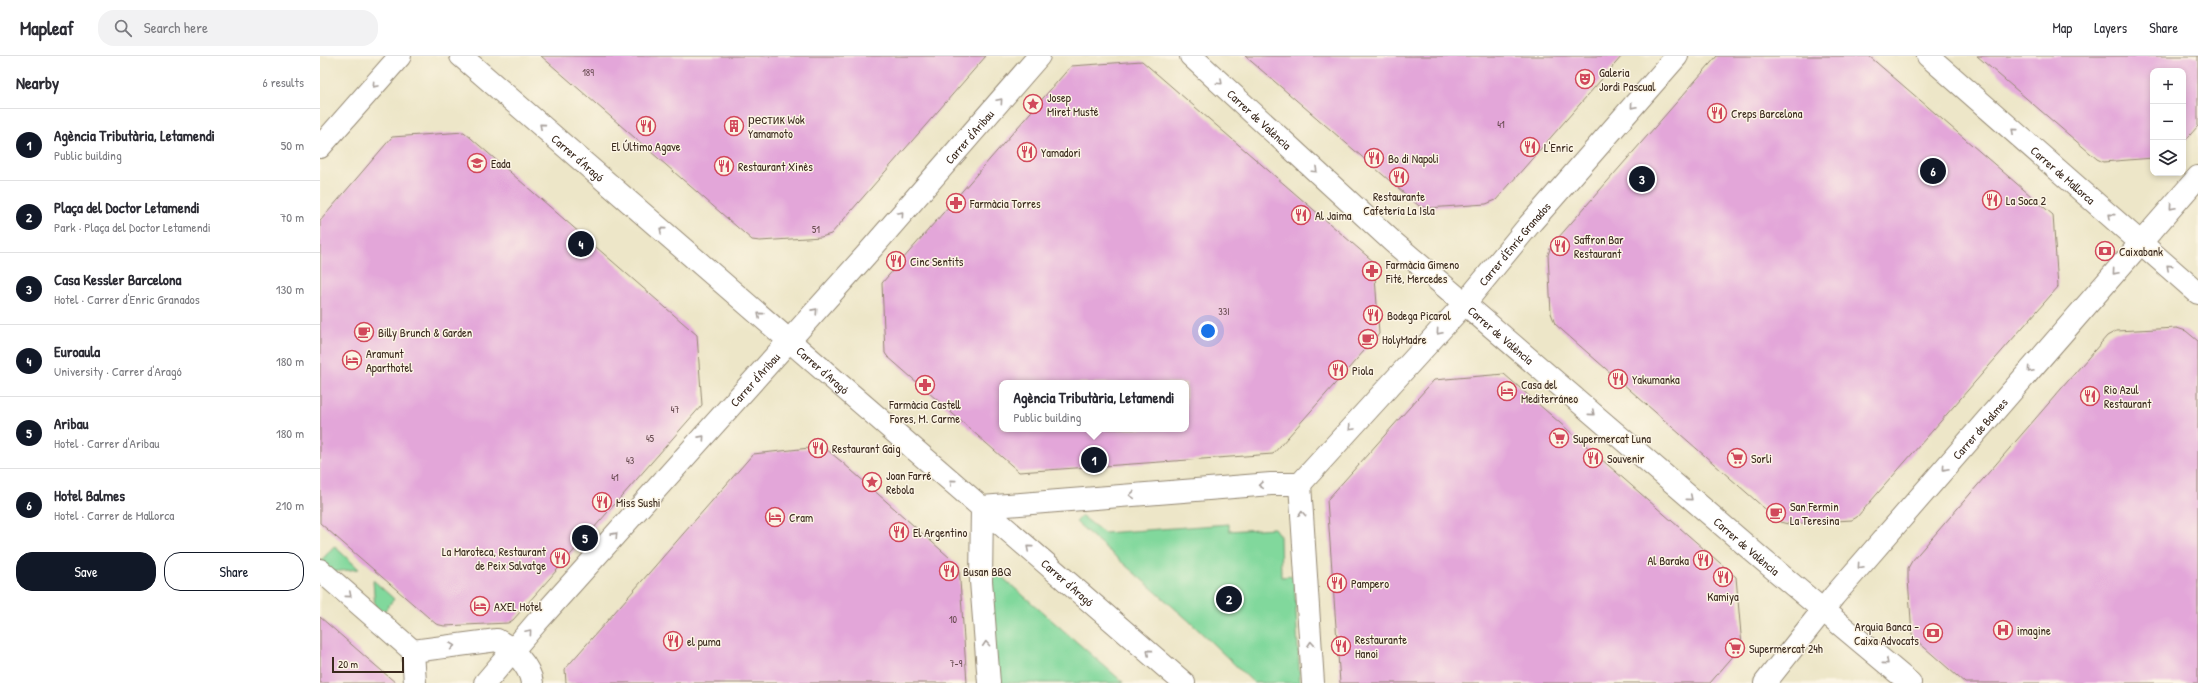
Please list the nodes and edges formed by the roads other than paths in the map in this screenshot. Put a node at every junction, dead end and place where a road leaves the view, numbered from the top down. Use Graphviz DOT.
graph roads {
  1 [pos="400,56"];
  2 [pos="461,56"];
  3 [pos="1039,56"];
  4 [pos="1191,56"];
  5 [pos="1677,56"];
  6 [pos="1928,56"];
  7 [pos="320,147"];
  8 [pos="2198,177"];
  9 [pos="2141,242"];
  10 [pos="2198,293"];
  11 [pos="1465,303"];
  12 [pos="789,340"];
  13 [pos="1300,484"];
  14 [pos="982,508"];
  15 [pos="320,570"];
  16 [pos="1823,610"];
  17 [pos="413,651"];
  18 [pos="512,652"];
  19 [pos="415,683"];
  20 [pos="485,683"];
  21 [pos="532,683"];
  22 [pos="990,683"];
  23 [pos="1184,683"];
  24 [pos="1313,683"];
  25 [pos="1764,683"];
  26 [pos="1910,683"];
  1 -- 7 [label="main road, one-way"];
  12 -- 2 [label="main road, Carrer d'Aragó, one-way"];
  12 -- 3 [label="main road, Carrer d'Aribau, one-way"];
  4 -- 11 [label="main road, Carrer de València, one-way"];
  5 -- 11 [label="main road, Carrer d'Enric Granados, one-way"];
  9 -- 6 [label="main road, Carrer de Mallorca, one-way"];
  8 -- 9 [label="main road, Carrer de Balmes, one-way"];
  10 -- 9 [label="main road, Carrer de Mallorca, one-way"];
  9 -- 16 [label="main road, Carrer de Balmes, one-way"];
  11 -- 13 [label="main road, Carrer d'Enric Granados, one-way"];
  11 -- 16 [label="main road, Carrer de València, one-way"];
  14 -- 12 [label="main road, Carrer d'Aragó, one-way"];
  18 -- 12 [label="main road, Carrer d'Aribau, one-way"];
  13 -- 14 [label="main road, one-way"];
  24 -- 13 [label="main road, one-way"];
  22 -- 14 [label="main road, one-way"];
  23 -- 14 [label="main road, Carrer d'Aragó, one-way"];
  15 -- 17 [label="main road, one-way"];
  16 -- 25 [label="main road, Carrer de Balmes"];
  16 -- 26 [label="main road, Carrer de València, one-way"];
  17 -- 18 [label="main road, one-way"];
  17 -- 19 [label="main road"];
  18 -- 20 [label="main road, Carrer d'Aribau"];
  18 -- 21 [label="main road"];
}
